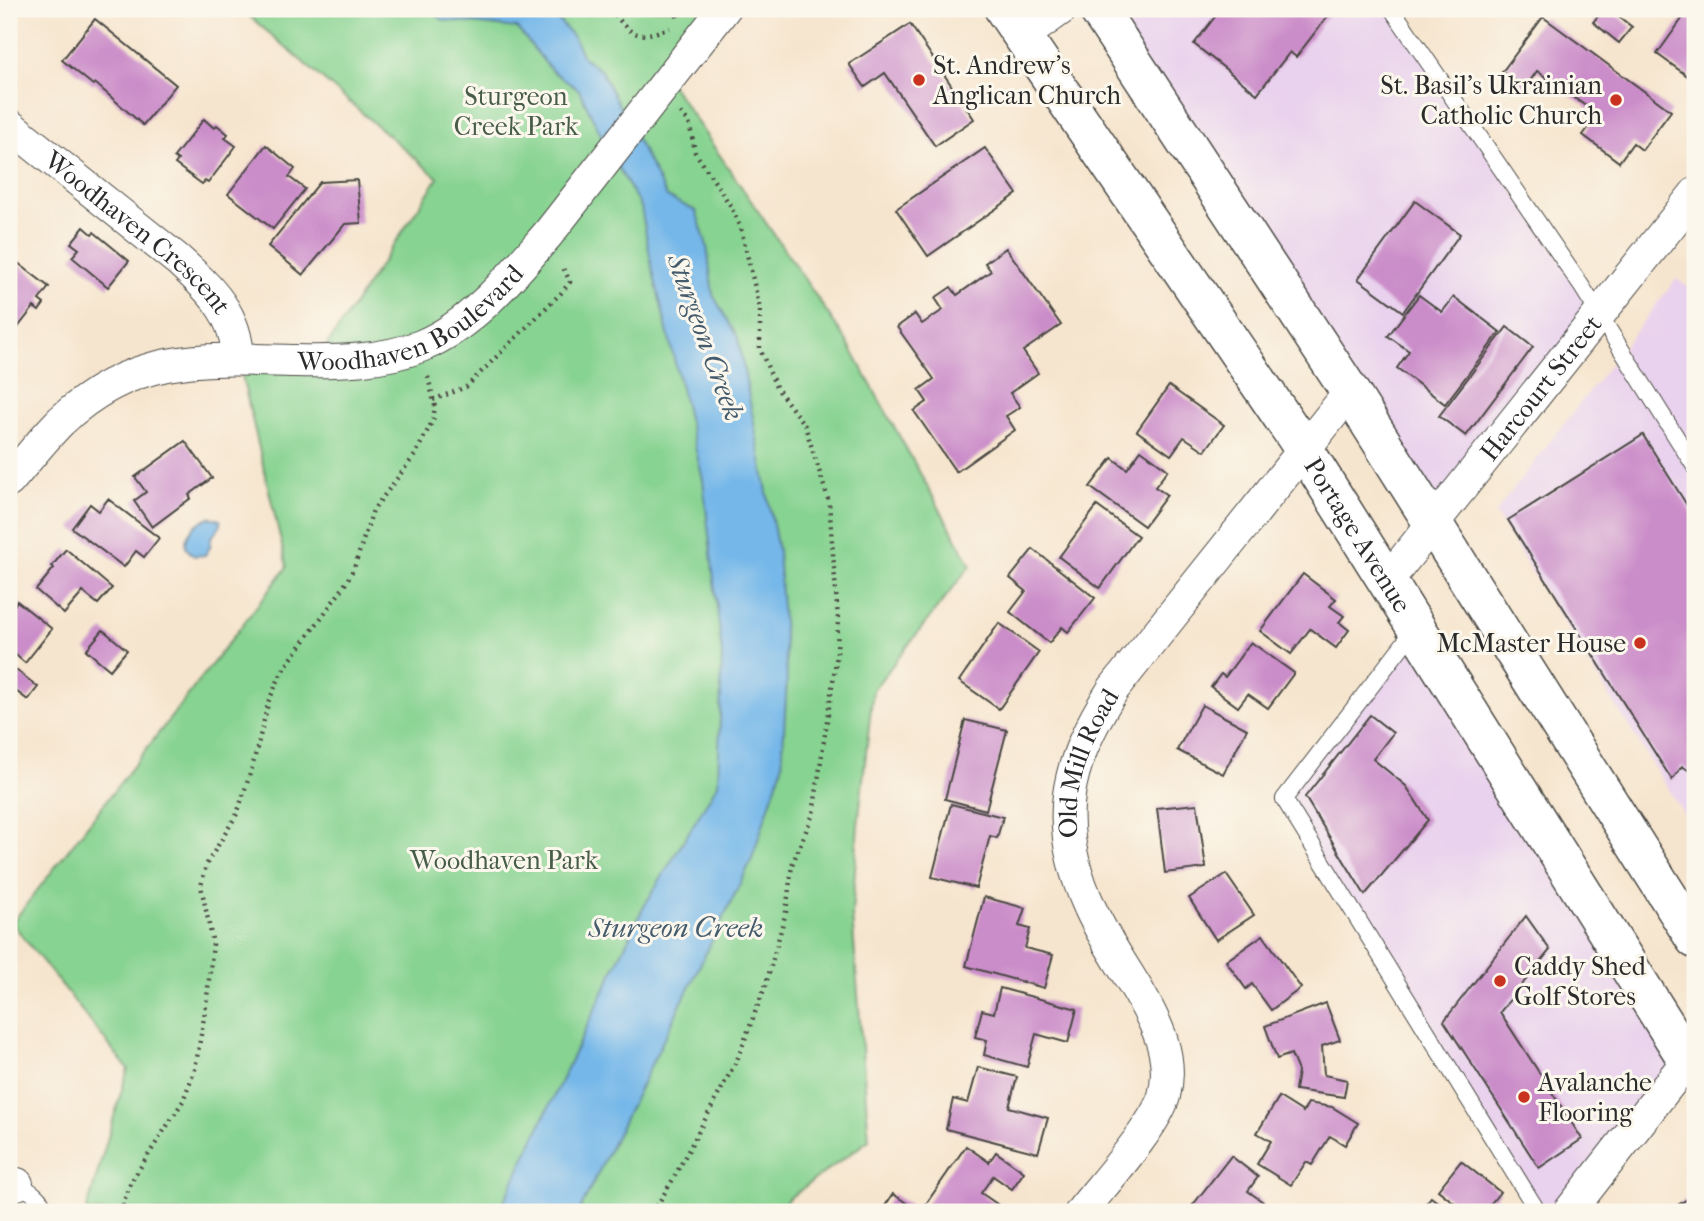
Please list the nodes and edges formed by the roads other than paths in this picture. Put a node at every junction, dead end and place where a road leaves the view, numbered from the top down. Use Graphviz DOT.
graph roads {
  1 [pos="724,9"];
  2 [pos="1061,9"];
  3 [pos="1098,9"];
  4 [pos="1392,9"];
  5 [pos="1014,22"];
  6 [pos="9,125"];
  7 [pos="1695,194"];
  8 [pos="1599,315"];
  9 [pos="238,359"];
  10 [pos="1350,392"];
  11 [pos="1304,449"];
  12 [pos="1695,467"];
  13 [pos="9,481"];
  14 [pos="1433,523"];
  15 [pos="1387,581"];
  16 [pos="1416,627"];
  17 [pos="1695,939"];
  18 [pos="1693,1061"];
  19 [pos="13,1183"];
  20 [pos="46,1212"];
  21 [pos="1080,1212"];
  22 [pos="1538,1212"];
  23 [pos="1569,1212"];
  1 -- 9 [label="street, Woodhaven Boulevard"];
  2 -- 5 [label="street"];
  3 -- 10 [label="highway"];
  4 -- 8 [label="lane"];
  5 -- 11 [label="highway, Portage Avenue"];
  6 -- 9 [label="street, Woodhaven Crescent"];
  7 -- 8 [label="street, Harcourt Street"];
  8 -- 12 [label="lane"];
  8 -- 14 [label="street, Harcourt Street"];
  9 -- 13 [label="street, Woodhaven Boulevard"];
  10 -- 11 [label="street, Old Mill Road"];
  10 -- 14 [label="highway"];
  11 -- 15 [label="highway, Portage Avenue"];
  11 -- 21 [label="street, Old Mill Road"];
  14 -- 15 [label="street, Harcourt Street"];
  14 -- 17 [label="highway"];
  15 -- 16 [label="highway, Portage Avenue"];
  16 -- 18 [label="highway, Portage Avenue"];
  16 -- 22 [label="lane"];
  18 -- 23 [label="street"];
  19 -- 20 [label="lane"];
}
